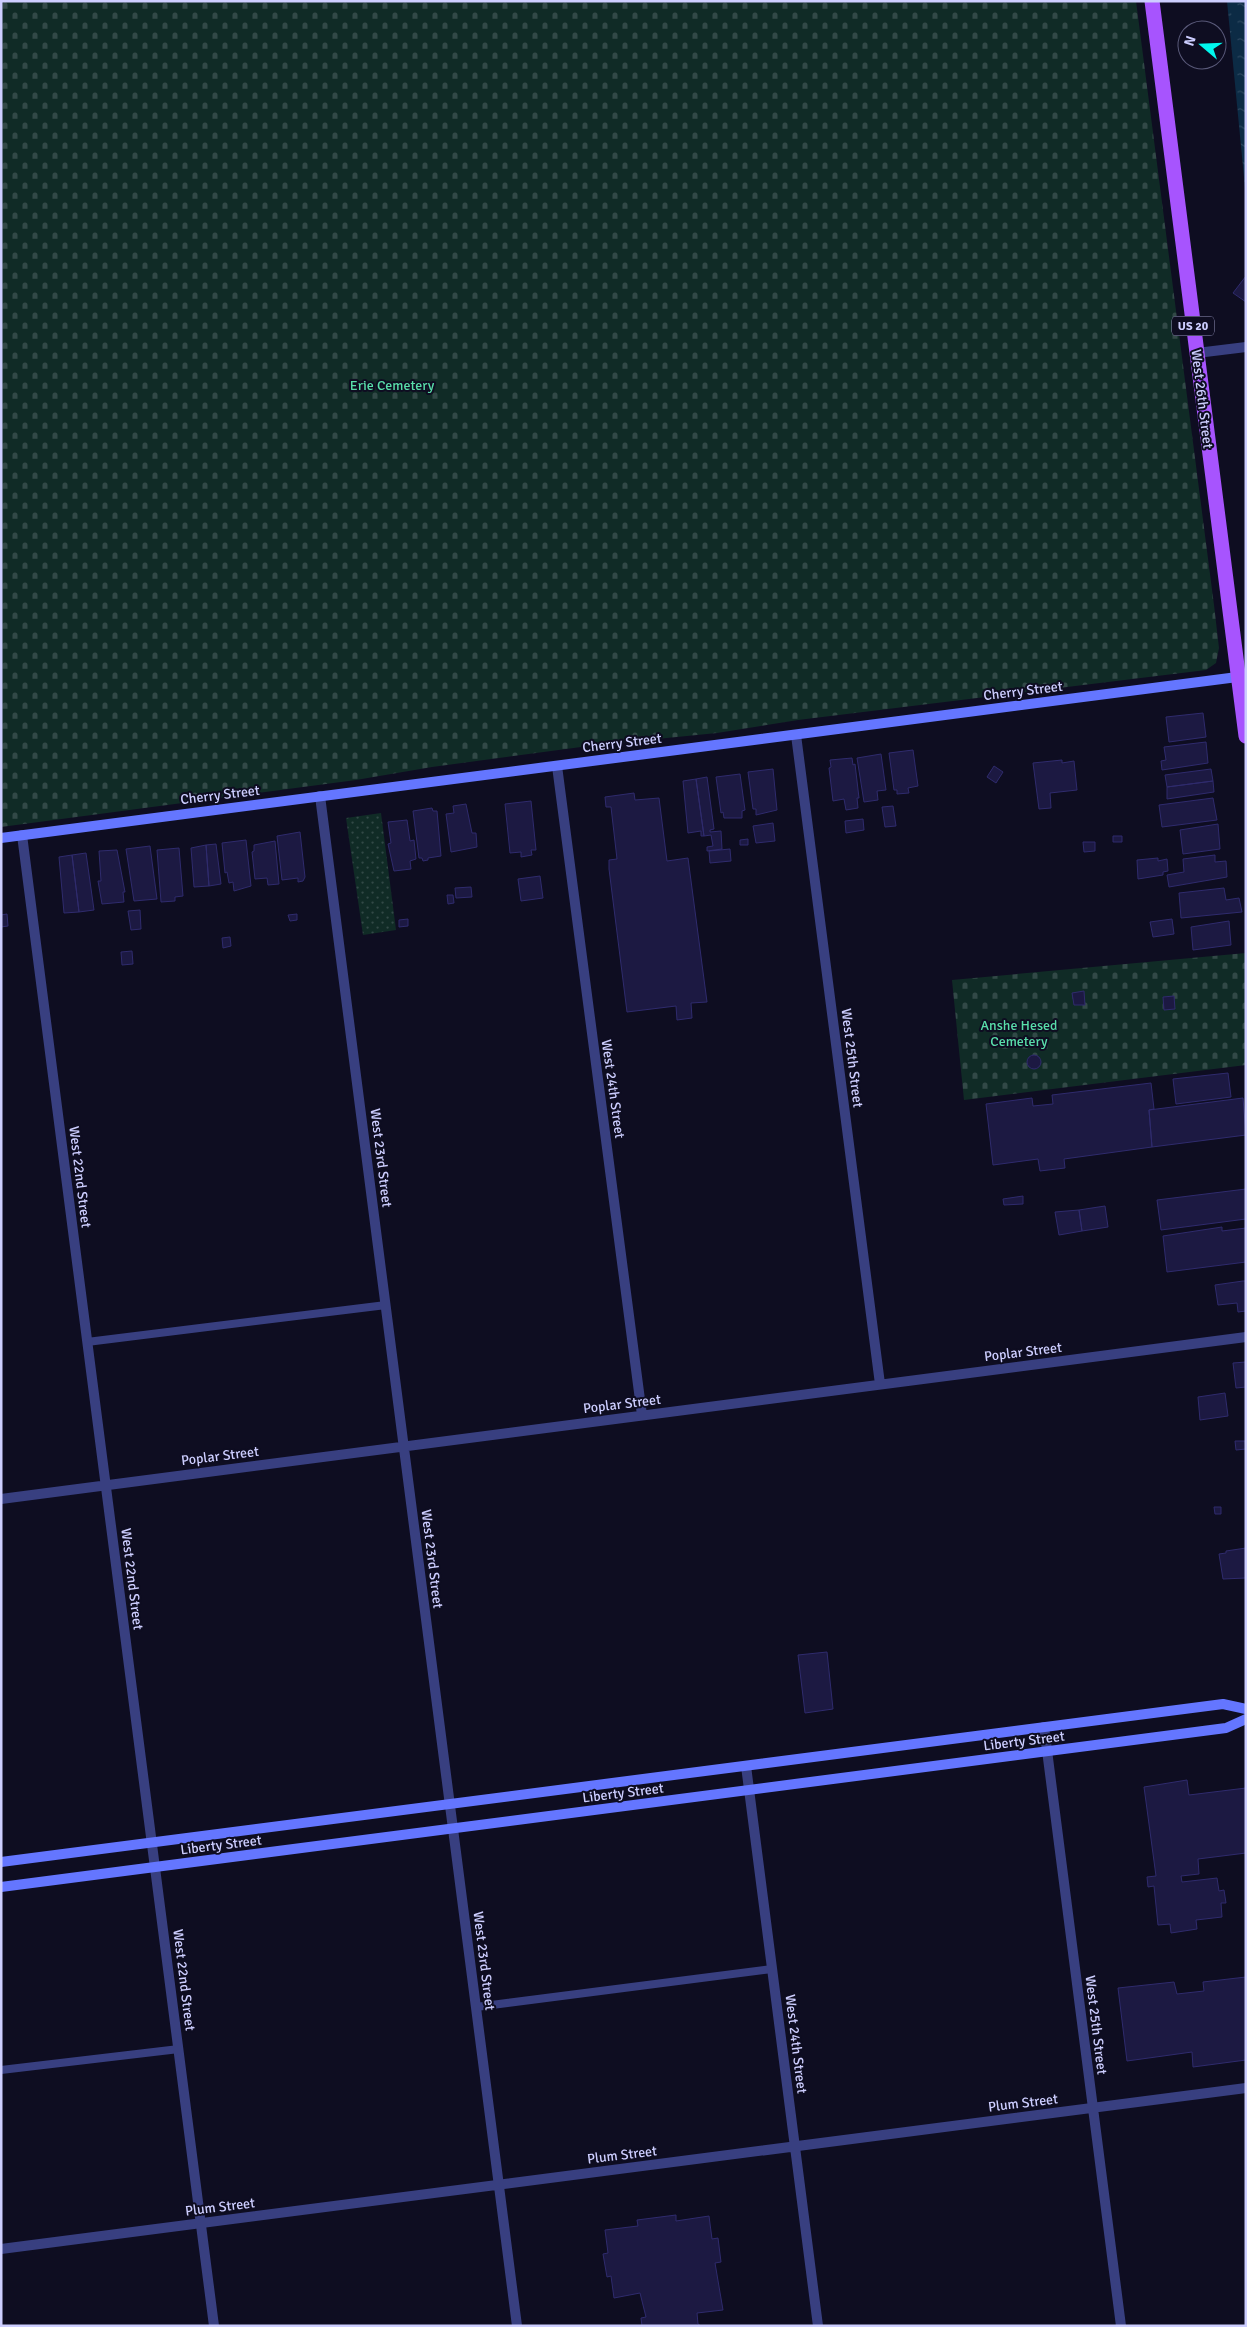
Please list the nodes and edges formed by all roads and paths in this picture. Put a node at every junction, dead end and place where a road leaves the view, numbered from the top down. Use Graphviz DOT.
graph roads {
  1 [pos="1152,1"];
  2 [pos="1246,347"];
  3 [pos="1197,354"];
  4 [pos="1242,677"];
  5 [pos="796,735"];
  6 [pos="1246,736"];
  7 [pos="557,766"];
  8 [pos="320,796"];
  9 [pos="22,835"];
  10 [pos="1,838"];
  11 [pos="386,1305"];
  12 [pos="1246,1337"];
  13 [pos="87,1342"];
  14 [pos="880,1384"];
  15 [pos="642,1416"];
  16 [pos="404,1446"];
  17 [pos="106,1485"];
  18 [pos="1,1499"];
  19 [pos="1246,1708"];
  20 [pos="1246,1719"];
  21 [pos="1044,1727"];
  22 [pos="1047,1752"];
  23 [pos="746,1766"];
  24 [pos="749,1790"];
  25 [pos="450,1804"];
  26 [pos="453,1828"];
  27 [pos="152,1842"];
  28 [pos="1,1862"];
  29 [pos="155,1867"];
  30 [pos="1,1887"];
  31 [pos="772,1970"];
  32 [pos="476,2007"];
  33 [pos="179,2049"];
  34 [pos="1,2070"];
  35 [pos="1246,2088"];
  36 [pos="1093,2108"];
  37 [pos="795,2146"];
  38 [pos="498,2185"];
  39 [pos="201,2223"];
  40 [pos="1,2249"];
  41 [pos="214,2326"];
  42 [pos="517,2326"];
  43 [pos="818,2326"];
  44 [pos="1121,2326"];
  1 -- 3 [label="main road, West 26th Street / US 20"];
  2 -- 3 [label="street"];
  3 -- 4 [label="main road, West 26th Street / US 20"];
  4 -- 5 [label="main road, Cherry Street"];
  4 -- 6 [label="main road, West 26th Street / US 20"];
  5 -- 7 [label="main road, Cherry Street"];
  5 -- 14 [label="street, West 25th Street"];
  7 -- 8 [label="main road, Cherry Street"];
  7 -- 15 [label="street, West 24th Street"];
  8 -- 9 [label="main road, Cherry Street"];
  8 -- 11 [label="street, West 23rd Street"];
  9 -- 10 [label="main road, Cherry Street"];
  9 -- 13 [label="street, West 22nd Street"];
  11 -- 13 [label="lane"];
  11 -- 16 [label="street, West 23rd Street"];
  12 -- 14 [label="street, Poplar Street"];
  13 -- 17 [label="street, West 22nd Street"];
  14 -- 15 [label="street, Poplar Street"];
  15 -- 16 [label="street, Poplar Street"];
  16 -- 17 [label="street, Poplar Street"];
  16 -- 25 [label="street, West 23rd Street"];
  17 -- 18 [label="street, Poplar Street"];
  17 -- 27 [label="street, West 22nd Street"];
  19 -- 21 [label="main road, Liberty Street"];
  20 -- 22 [label="main road, Liberty Street"];
  21 -- 22 [label="street, West 25th Street"];
  21 -- 23 [label="main road, Liberty Street"];
  22 -- 24 [label="main road, Liberty Street"];
  22 -- 36 [label="street, West 25th Street"];
  23 -- 24 [label="street, West 24th Street"];
  23 -- 25 [label="main road, Liberty Street"];
  24 -- 26 [label="main road, Liberty Street"];
  24 -- 31 [label="street, West 24th Street"];
  25 -- 26 [label="street, West 23rd Street"];
  25 -- 27 [label="main road, Liberty Street"];
  26 -- 29 [label="main road, Liberty Street"];
  26 -- 32 [label="street, West 23rd Street"];
  27 -- 28 [label="main road, Liberty Street"];
  27 -- 29 [label="street, West 22nd Street"];
  29 -- 30 [label="main road, Liberty Street"];
  29 -- 33 [label="street, West 22nd Street"];
  31 -- 32 [label="lane"];
  31 -- 37 [label="street, West 24th Street"];
  32 -- 38 [label="street, West 23rd Street"];
  33 -- 34 [label="lane"];
  33 -- 39 [label="street, West 22nd Street"];
  35 -- 36 [label="street, Plum Street"];
  36 -- 37 [label="street, Plum Street"];
  36 -- 44 [label="street, West 25th Street"];
  37 -- 38 [label="street, Plum Street"];
  37 -- 43 [label="street, West 24th Street"];
  38 -- 39 [label="street, Plum Street"];
  38 -- 42 [label="street, West 23rd Street"];
  39 -- 40 [label="street, Plum Street"];
  39 -- 41 [label="street, West 22nd Street"];
}
